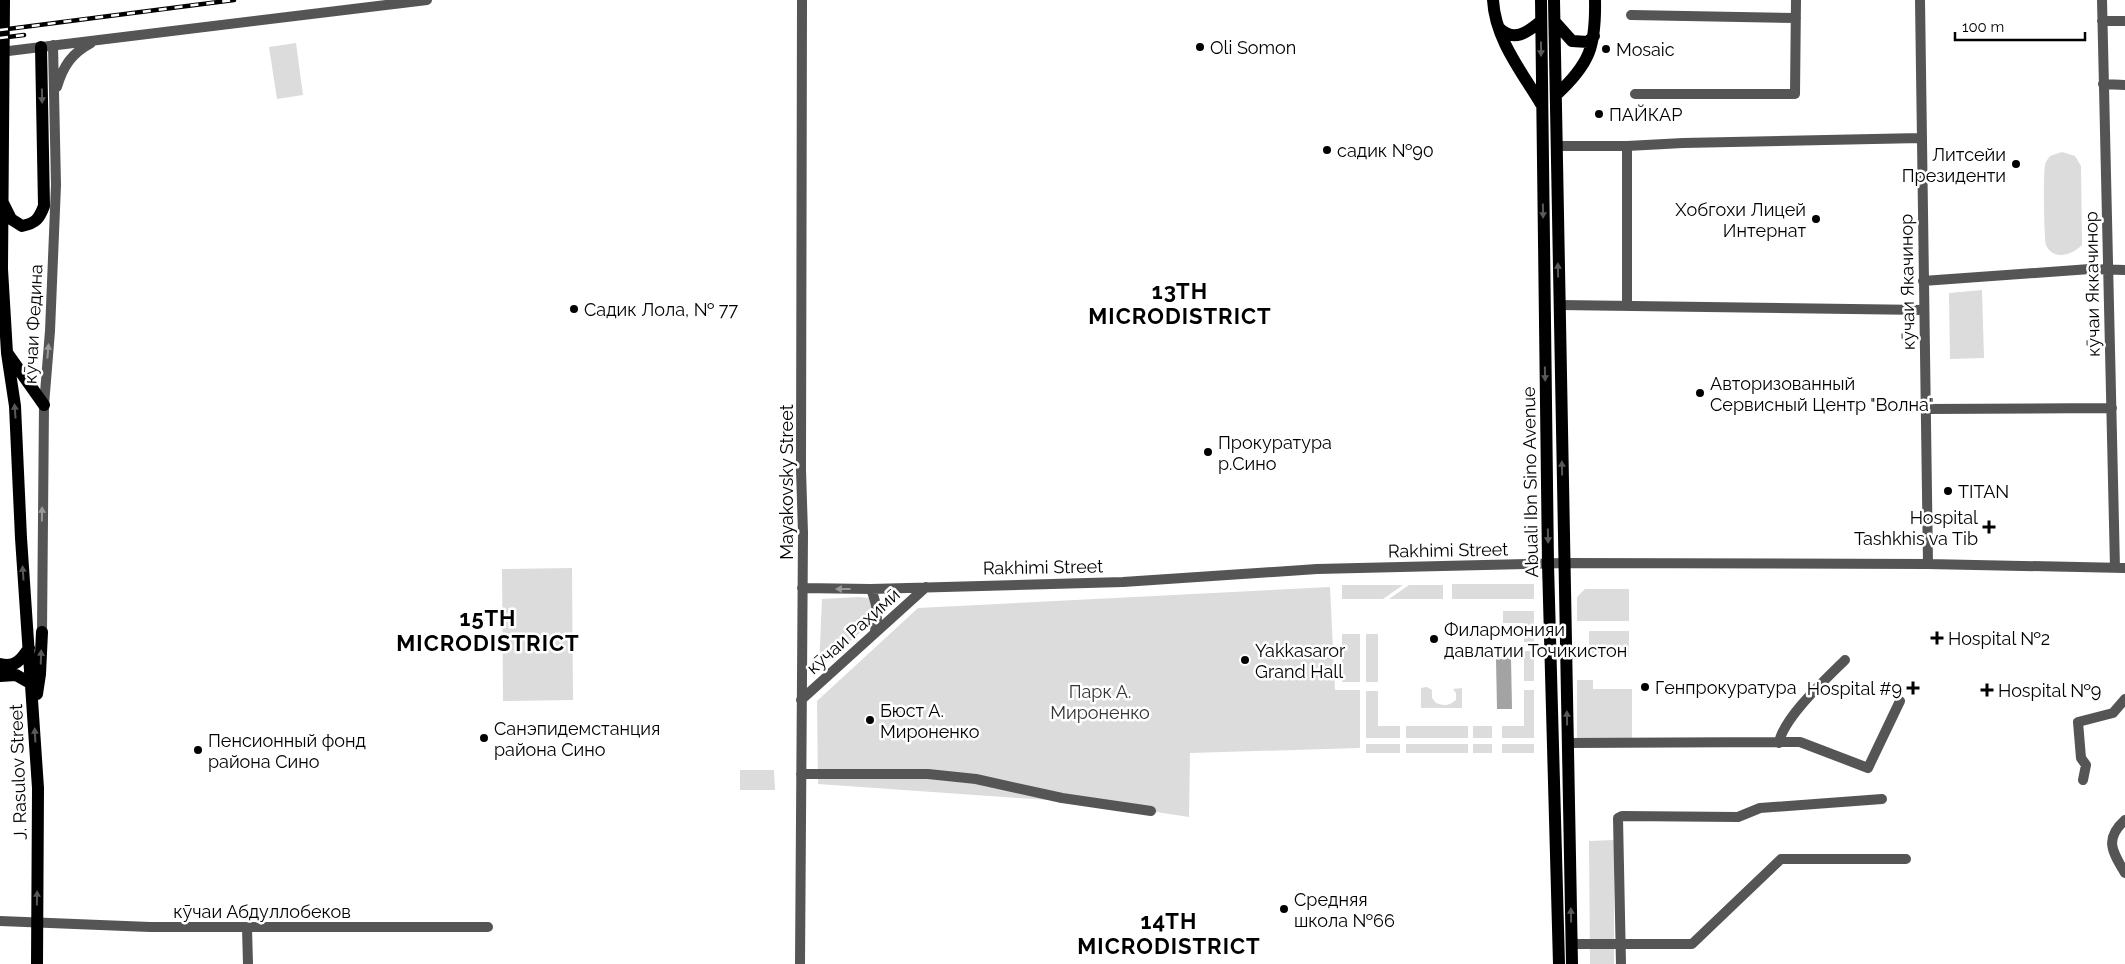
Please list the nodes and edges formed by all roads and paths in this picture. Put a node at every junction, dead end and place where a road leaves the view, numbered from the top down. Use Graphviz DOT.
graph roads {
  1 [pos="4,0"];
  2 [pos="427,0"];
  3 [pos="802,0"];
  4 [pos="1493,0"];
  5 [pos="1540,0"];
  6 [pos="1554,0"];
  7 [pos="1595,0"];
  8 [pos="1796,0"];
  9 [pos="1920,0"];
  10 [pos="2102,0"];
  11 [pos="1631,15"];
  12 [pos="1796,18"];
  13 [pos="1541,21"];
  14 [pos="2102,21"];
  15 [pos="2125,21"];
  16 [pos="1555,22"];
  17 [pos="1497,26"];
  18 [pos="1594,36"];
  19 [pos="98,40"];
  20 [pos="47,46"];
  21 [pos="0,52"];
  22 [pos="2104,84"];
  23 [pos="2125,85"];
  24 [pos="1635,94"];
  25 [pos="1556,95"];
  26 [pos="54,97"];
  27 [pos="1541,104"];
  28 [pos="1921,138"];
  29 [pos="1556,146"];
  30 [pos="1627,146"];
  31 [pos="1,199"];
  32 [pos="2108,269"];
  33 [pos="2125,270"];
  34 [pos="1923,281"];
  35 [pos="1559,305"];
  36 [pos="1627,306"];
  37 [pos="1924,310"];
  38 [pos="7,353"];
  39 [pos="44,405"];
  40 [pos="2112,408"];
  41 [pos="1925,409"];
  42 [pos="1564,563"];
  43 [pos="1548,564"];
  44 [pos="1928,564"];
  45 [pos="2120,568"];
  46 [pos="926,587"];
  47 [pos="802,588"];
  48 [pos="871,589"];
  49 [pos="875,631"];
  50 [pos="42,632"];
  51 [pos="29,648"];
  52 [pos="1845,660"];
  53 [pos="0,664"];
  54 [pos="0,676"];
  55 [pos="32,684"];
  56 [pos="2125,699"];
  57 [pos="801,700"];
  58 [pos="1900,701"];
  59 [pos="34,716"];
  60 [pos="1568,743"];
  61 [pos="1779,743"];
  62 [pos="801,774"];
  63 [pos="2083,780"];
  64 [pos="1882,798"];
  65 [pos="1151,811"];
  66 [pos="2125,820"];
  67 [pos="1906,859"];
  68 [pos="2125,873"];
  69 [pos="0,921"];
  70 [pos="37,923"];
  71 [pos="247,928"];
  72 [pos="488,928"];
  73 [pos="1572,944"];
  74 [pos="1620,944"];
  75 [pos="37,964"];
  76 [pos="248,964"];
  77 [pos="800,964"];
  78 [pos="1559,964"];
  79 [pos="1572,964"];
  80 [pos="1621,964"];
  1 -- 31 [label="main road, J. Rasulov Street"];
  2 -- 19 [label="street"];
  3 -- 47 [label="street, Mayakovsky Street"];
  4 -- 17 [label="main road"];
  5 -- 13 [label="main road, Abuali Ibn Sino Avenue"];
  6 -- 16 [label="main road, Abuali Ibn Sino Avenue"];
  7 -- 18 [label="main road"];
  8 -- 12 [label="street"];
  9 -- 28 [label="street, кӯчаи Якачинор"];
  10 -- 14 [label="street, кӯчаи Яккачинор"];
  11 -- 12 [label="street"];
  12 -- 24 [label="street"];
  13 -- 17 [label="main road"];
  13 -- 27 [label="main road, Abuali Ibn Sino Avenue, one-way"];
  14 -- 15 [label="street"];
  14 -- 22 [label="street, кӯчаи Яккачинор"];
  16 -- 18 [label="main road"];
  16 -- 25 [label="main road, Abuali Ibn Sino Avenue"];
  17 -- 27 [label="main road"];
  18 -- 25 [label="main road"];
  19 -- 20 [label="street"];
  19 -- 26 [label="street"];
  20 -- 21 [label="street"];
  20 -- 26 [label="street, кӯчаи Федина"];
  20 -- 31 [label="main road, one-way"];
  22 -- 23 [label="street"];
  22 -- 32 [label="street, кӯчаи Яккачинор"];
  25 -- 29 [label="main road, Abuali Ibn Sino Avenue"];
  39 -- 26 [label="street, кӯчаи Федина, one-way"];
  27 -- 43 [label="main road, Abuali Ibn Sino Avenue, one-way"];
  28 -- 30 [label="street"];
  28 -- 34 [label="street, кӯчаи Якачинор"];
  29 -- 30 [label="street"];
  35 -- 29 [label="main road, Abuali Ibn Sino Avenue, one-way"];
  30 -- 36 [label="street"];
  31 -- 38 [label="main road, J. Rasulov Street"];
  32 -- 33 [label="street"];
  32 -- 34 [label="street"];
  32 -- 40 [label="street, кӯчаи Яккачинор"];
  34 -- 37 [label="street, кӯчаи Якачинор"];
  35 -- 36 [label="street"];
  42 -- 35 [label="main road, Abuali Ibn Sino Avenue, one-way"];
  36 -- 37 [label="street"];
  37 -- 41 [label="street, кӯчаи Якачинор"];
  38 -- 39 [label="main road"];
  51 -- 38 [label="main road, J. Rasulov Street, one-way"];
  50 -- 39 [label="street, кӯчаи Федина, one-way"];
  40 -- 41 [label="street"];
  40 -- 45 [label="street, кӯчаи Яккачинор"];
  41 -- 44 [label="street, кӯчаи Якачинор"];
  42 -- 43 [label="street, Rakhimi Street"];
  42 -- 44 [label="street, Rakhimi Street"];
  60 -- 42 [label="main road, Abuali Ibn Sino Avenue, one-way"];
  43 -- 46 [label="street, Rakhimi Street"];
  43 -- 78 [label="main road, Abuali Ibn Sino Avenue"];
  44 -- 45 [label="street, Rakhimi Street"];
  46 -- 48 [label="street, Rakhimi Street"];
  46 -- 49 [label="street, кӯчаи Раҳимӣ"];
  48 -- 47 [label="street, Rakhimi Street, one-way"];
  47 -- 57 [label="street, Mayakovsky Street"];
  48 -- 49 [label="street"];
  49 -- 57 [label="street, кӯчаи Раҳимӣ"];
  59 -- 50 [label="main road, one-way"];
  51 -- 53 [label="main road"];
  51 -- 55 [label="main road, J. Rasulov Street"];
  52 -- 61 [label="street"];
  54 -- 55 [label="main road"];
  55 -- 59 [label="main road, J. Rasulov Street"];
  56 -- 63 [label="street"];
  57 -- 62 [label="street, Mayakovsky Street"];
  58 -- 61 [label="street"];
  70 -- 59 [label="main road, J. Rasulov Street, one-way"];
  60 -- 61 [label="street"];
  73 -- 60 [label="main road, Abuali Ibn Sino Avenue, one-way"];
  62 -- 65 [label="street"];
  62 -- 77 [label="street, Mayakovsky Street"];
  64 -- 74 [label="street"];
  66 -- 68 [label="street"];
  67 -- 74 [label="street"];
  69 -- 70 [label="street, кӯчаи Абдуллобеков"];
  70 -- 71 [label="street, кӯчаи Абдуллобеков"];
  70 -- 75 [label="main road, J. Rasulov Street"];
  71 -- 72 [label="street, кӯчаи Абдуллобеков"];
  71 -- 76 [label="street"];
  73 -- 74 [label="street"];
  73 -- 79 [label="main road, Abuali Ibn Sino Avenue"];
  74 -- 80 [label="street"];
}
